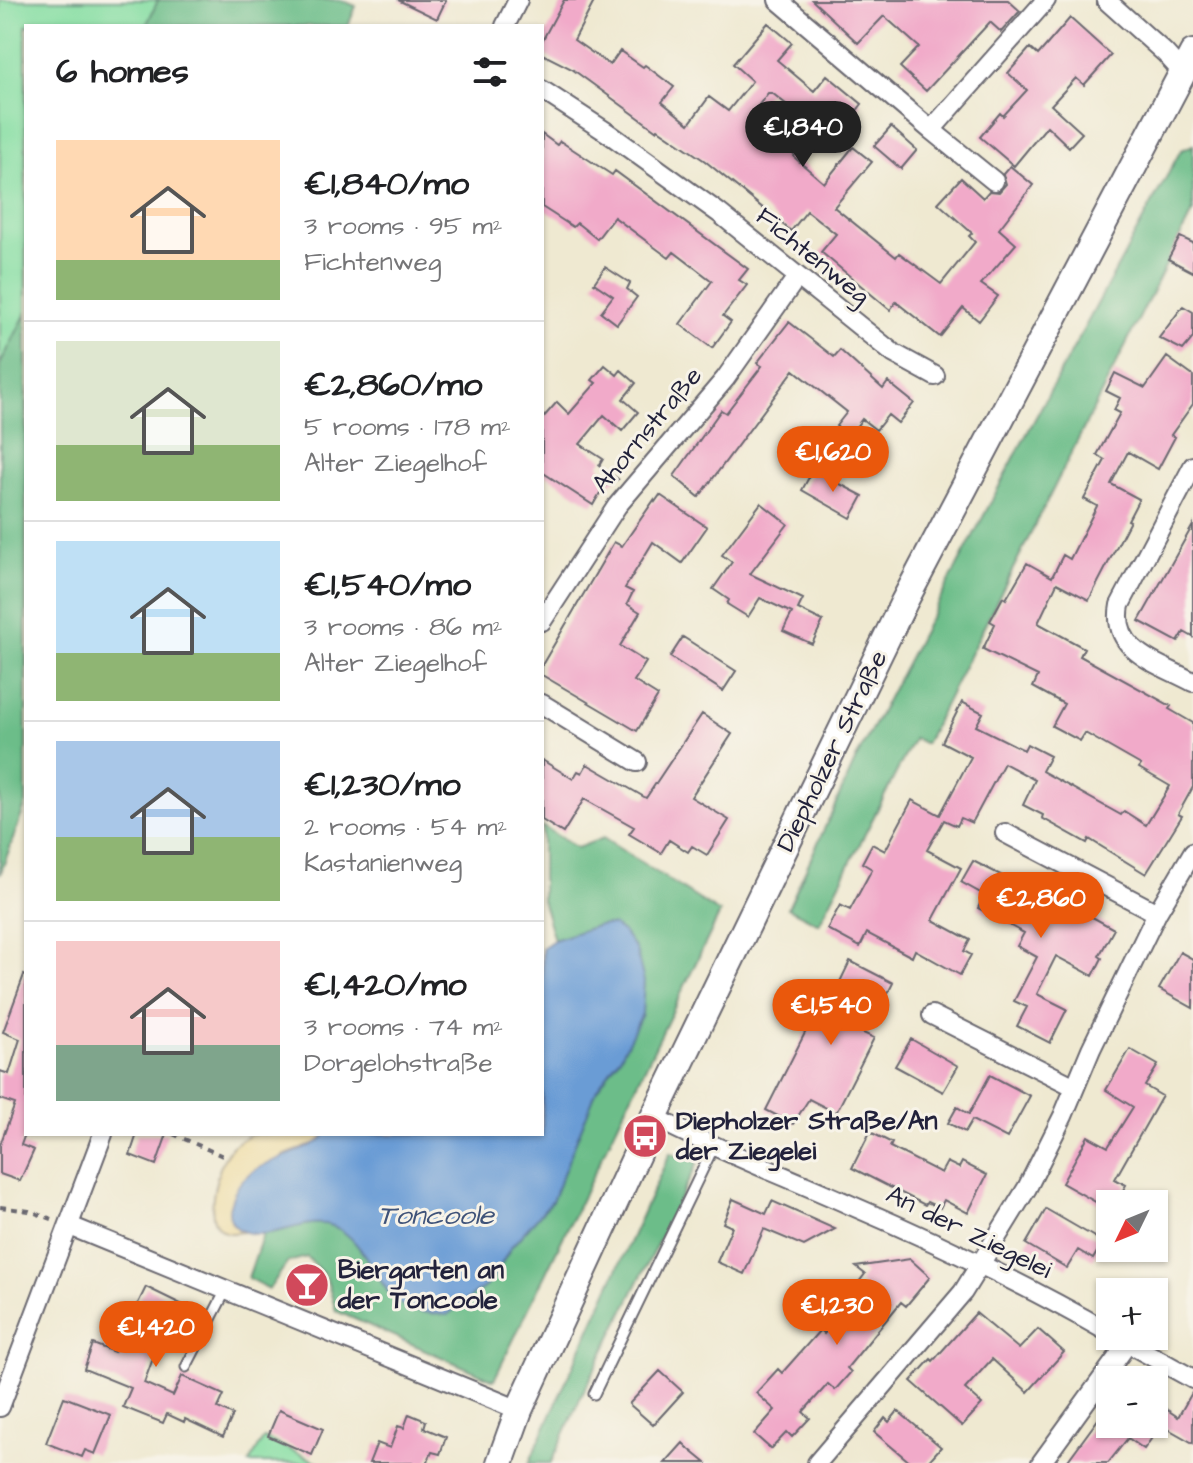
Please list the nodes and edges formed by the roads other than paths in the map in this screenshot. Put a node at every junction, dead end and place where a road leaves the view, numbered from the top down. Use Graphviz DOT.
graph roads {
  1 [pos="518,0"];
  2 [pos="778,0"];
  3 [pos="1046,0"];
  4 [pos="1106,0"];
  5 [pos="506,24"];
  6 [pos="1188,63"];
  7 [pos="544,91"];
  8 [pos="931,130"];
  9 [pos="994,181"];
  10 [pos="797,277"];
  11 [pos="935,376"];
  12 [pos="1193,466"];
  13 [pos="544,618"];
  14 [pos="1193,682"];
  15 [pos="544,705"];
  16 [pos="637,762"];
  17 [pos="1005,833"];
  18 [pos="1193,852"];
  19 [pos="1157,913"];
  20 [pos="932,1015"];
  21 [pos="1075,1087"];
  22 [pos="654,1117"];
  23 [pos="102,1136"];
  24 [pos="713,1148"];
  25 [pos="70,1226"];
  26 [pos="979,1265"];
  27 [pos="226,1290"];
  28 [pos="1096,1326"];
  29 [pos="1111,1350"];
  30 [pos="1140,1350"];
  31 [pos="186,1367"];
  32 [pos="1193,1379"];
  33 [pos="594,1394"];
  34 [pos="0,1407"];
  35 [pos="519,1410"];
  36 [pos="500,1463"];
  37 [pos="817,1463"];
  38 [pos="1041,1463"];
  1 -- 5 [label="street"];
  2 -- 8 [label="street"];
  3 -- 8 [label="street"];
  4 -- 6 [label="street"];
  6 -- 22 [label="main road, Diepholzer Straße"];
  7 -- 10 [label="street, Fichtenweg"];
  8 -- 9 [label="street"];
  10 -- 11 [label="street, Fichtenweg"];
  10 -- 13 [label="street, Ahornstraße"];
  12 -- 14 [label="street"];
  15 -- 16 [label="street"];
  17 -- 19 [label="street"];
  18 -- 19 [label="street"];
  19 -- 21 [label="street"];
  20 -- 21 [label="street"];
  21 -- 26 [label="street"];
  22 -- 24 [label="street, An der Ziegelei"];
  22 -- 35 [label="main road, Diepholzer Straße"];
  23 -- 25 [label="street"];
  24 -- 26 [label="street, An der Ziegelei"];
  24 -- 33 [label="lane"];
  25 -- 27 [label="street"];
  25 -- 34 [label="street"];
  26 -- 28 [label="street, An der Ziegelei"];
  26 -- 37 [label="street"];
  27 -- 31 [label="lane"];
  27 -- 35 [label="street"];
  29 -- 38 [label="street"];
  30 -- 32 [label="street, An der Ziegelei"];
  35 -- 36 [label="main road, Diepholzer Straße"];
}
